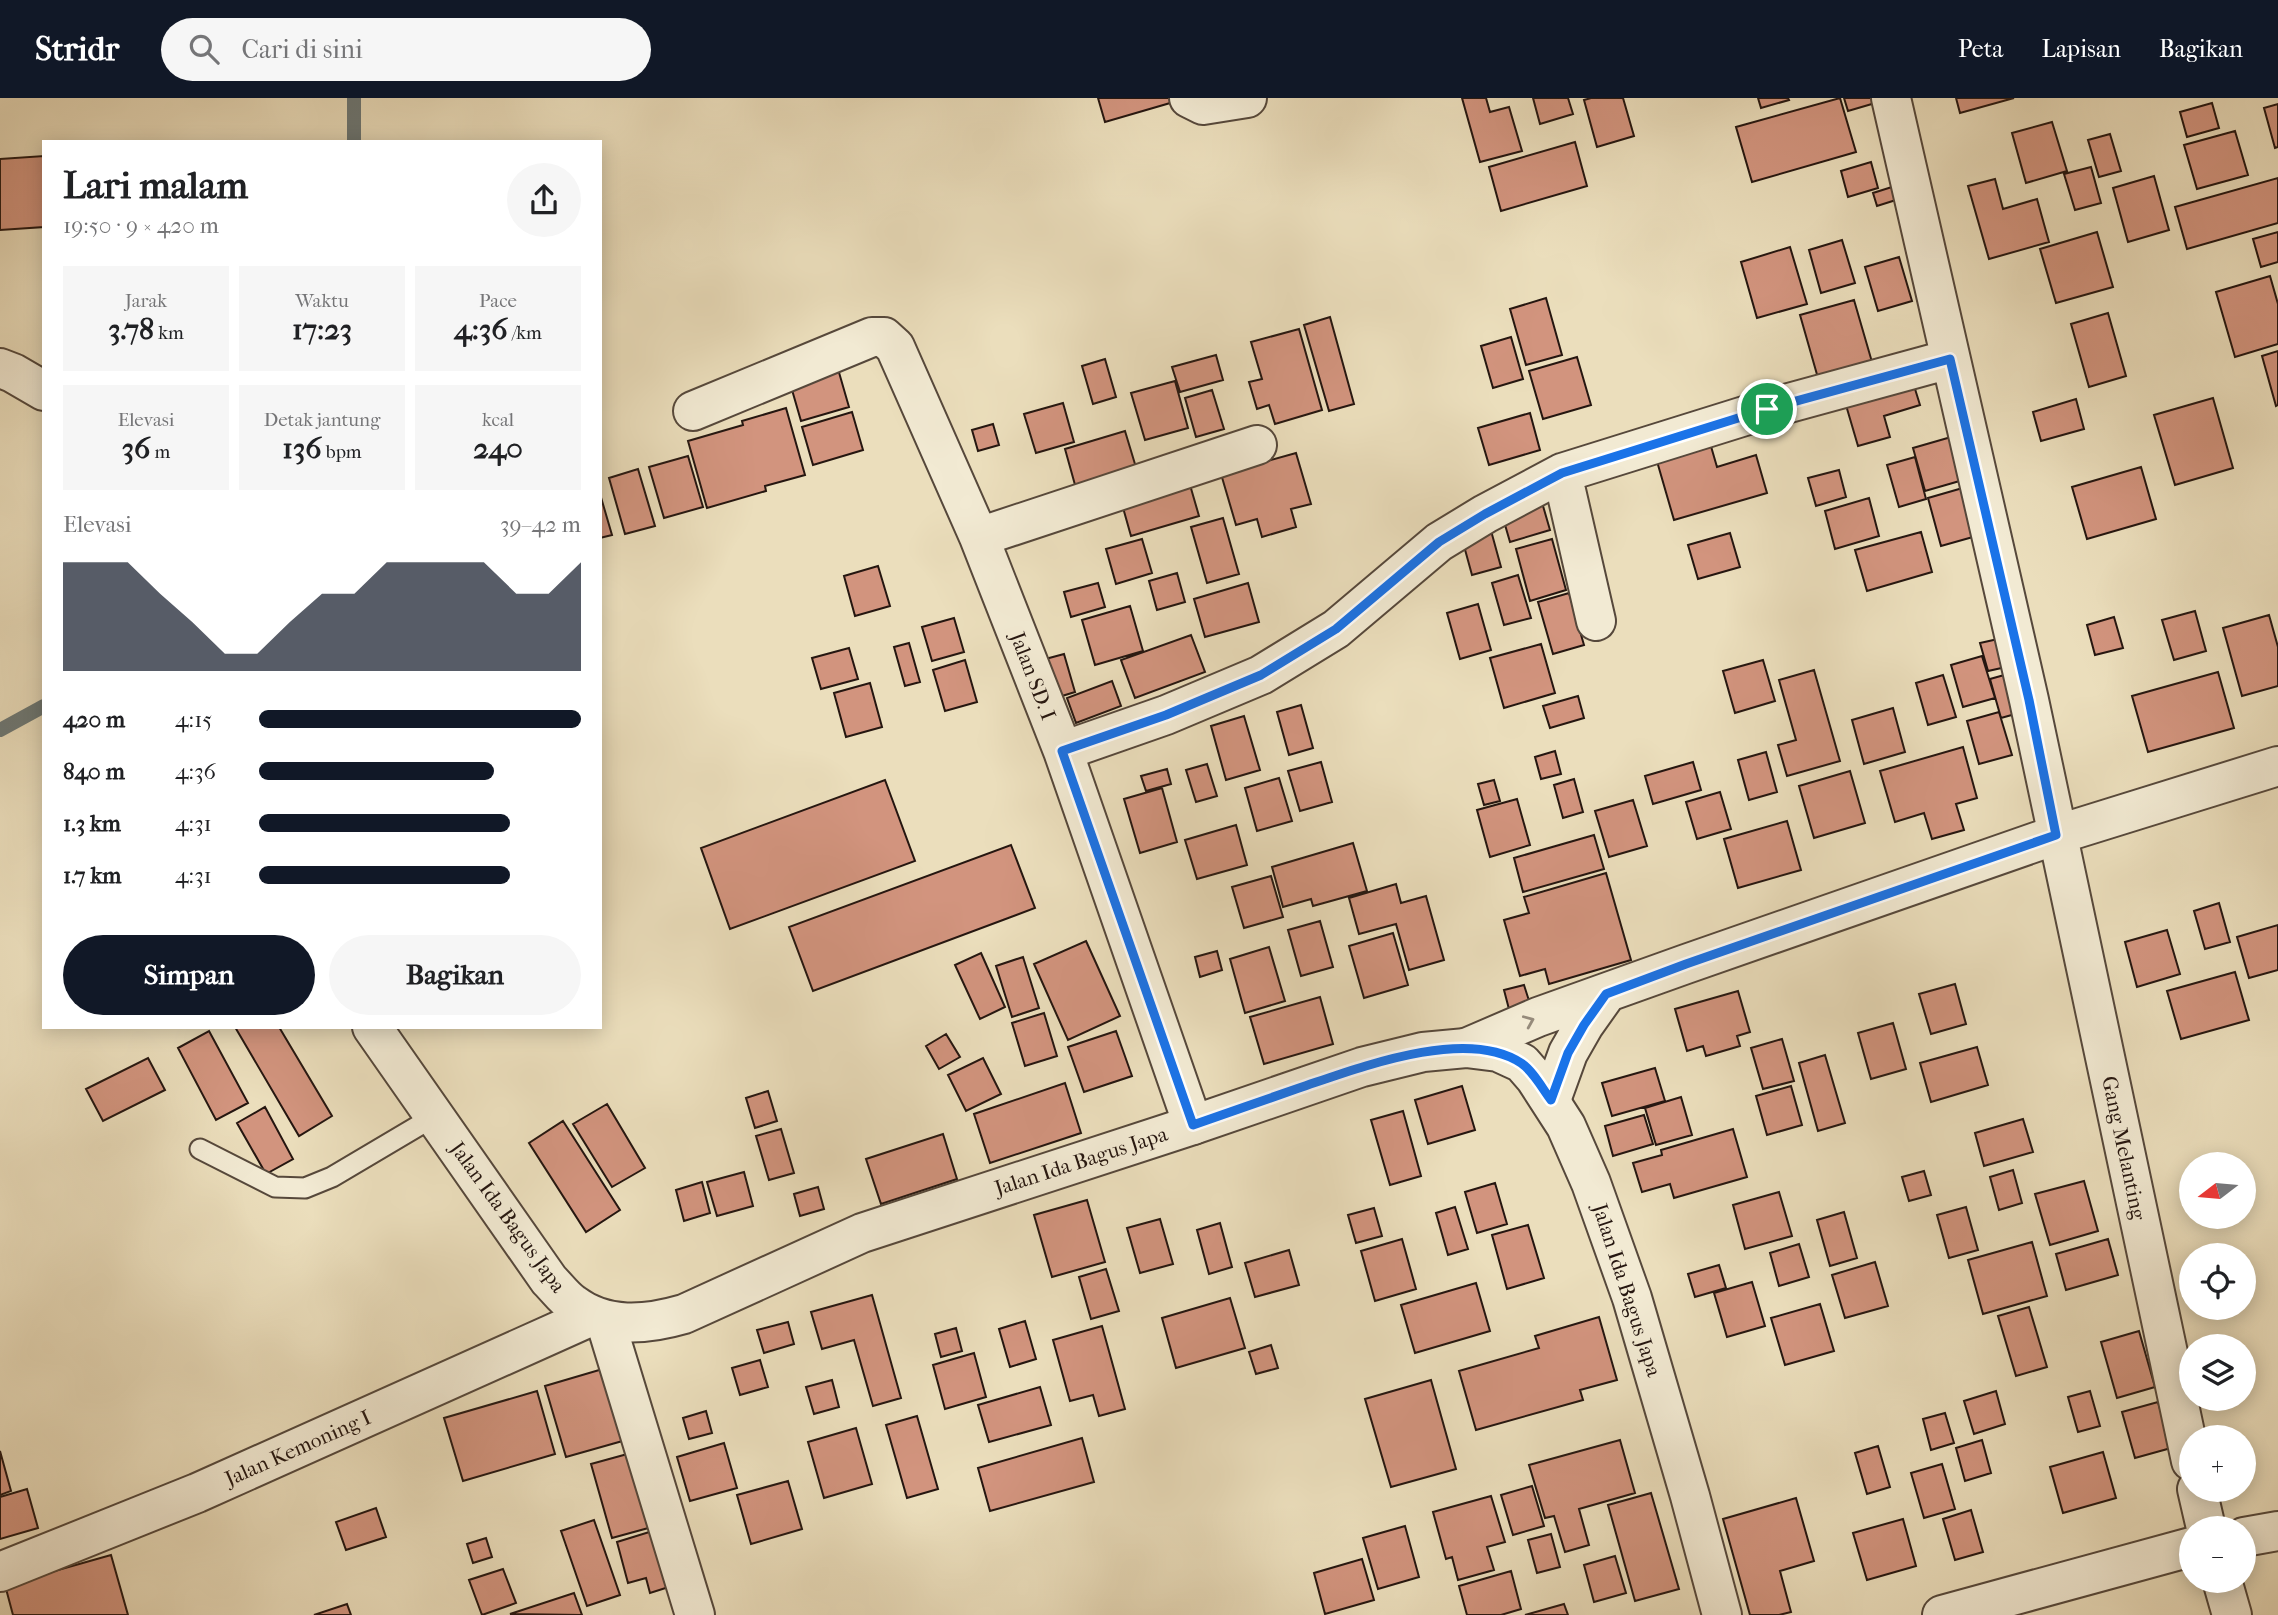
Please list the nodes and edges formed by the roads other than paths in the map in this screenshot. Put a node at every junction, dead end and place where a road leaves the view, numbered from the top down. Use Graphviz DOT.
graph roads {
  1 [pos="1189,98"];
  2 [pos="1247,98"];
  3 [pos="1891,98"];
  4 [pos="1950,359"];
  5 [pos="0,368"];
  6 [pos="42,390"];
  7 [pos="693,411"];
  8 [pos="1257,445"];
  9 [pos="1562,473"];
  10 [pos="979,537"];
  11 [pos="1596,621"];
  12 [pos="1062,751"];
  13 [pos="2278,766"];
  14 [pos="2056,835"];
  15 [pos="1606,994"];
  16 [pos="373,1029"];
  17 [pos="1466,1048"];
  18 [pos="1551,1100"];
  19 [pos="435,1116"];
  20 [pos="1193,1125"];
  21 [pos="201,1149"];
  22 [pos="599,1318"];
  23 [pos="2183,1425"];
  24 [pos="2278,1531"];
  25 [pos="2256,1535"];
  26 [pos="2179,1550"];
  27 [pos="0,1572"];
  28 [pos="2226,1593"];
  29 [pos="695,1615"];
  30 [pos="1722,1615"];
  31 [pos="1942,1615"];
  32 [pos="2232,1615"];
  1 -- 2 [label="street"];
  3 -- 4 [label="street, Gang Melanting"];
  4 -- 9 [label="street"];
  4 -- 14 [label="street, Gang Melanting"];
  5 -- 6 [label="street"];
  7 -- 10 [label="street, Jalan SD. I"];
  8 -- 10 [label="street"];
  9 -- 11 [label="street"];
  9 -- 12 [label="street"];
  10 -- 12 [label="street, Jalan SD. I"];
  12 -- 20 [label="street, Jalan SD. I"];
  13 -- 14 [label="street"];
  14 -- 15 [label="street"];
  14 -- 23 [label="street, Gang Melanting"];
  17 -- 15 [label="street, one-way"];
  15 -- 18 [label="street"];
  16 -- 19 [label="street, Jalan Ida Bagus Japa"];
  17 -- 18 [label="street, Jalan Ida Bagus Japa"];
  17 -- 20 [label="street, Jalan Ida Bagus Japa"];
  18 -- 30 [label="street, Jalan Ida Bagus Japa"];
  19 -- 21 [label="lane"];
  19 -- 22 [label="street, Jalan Ida Bagus Japa"];
  20 -- 22 [label="street, Jalan Ida Bagus Japa"];
  22 -- 27 [label="street, Jalan Kemoning I"];
  22 -- 29 [label="street"];
  24 -- 25 [label="street"];
  26 -- 31 [label="street"];
  28 -- 32 [label="street"];
}
